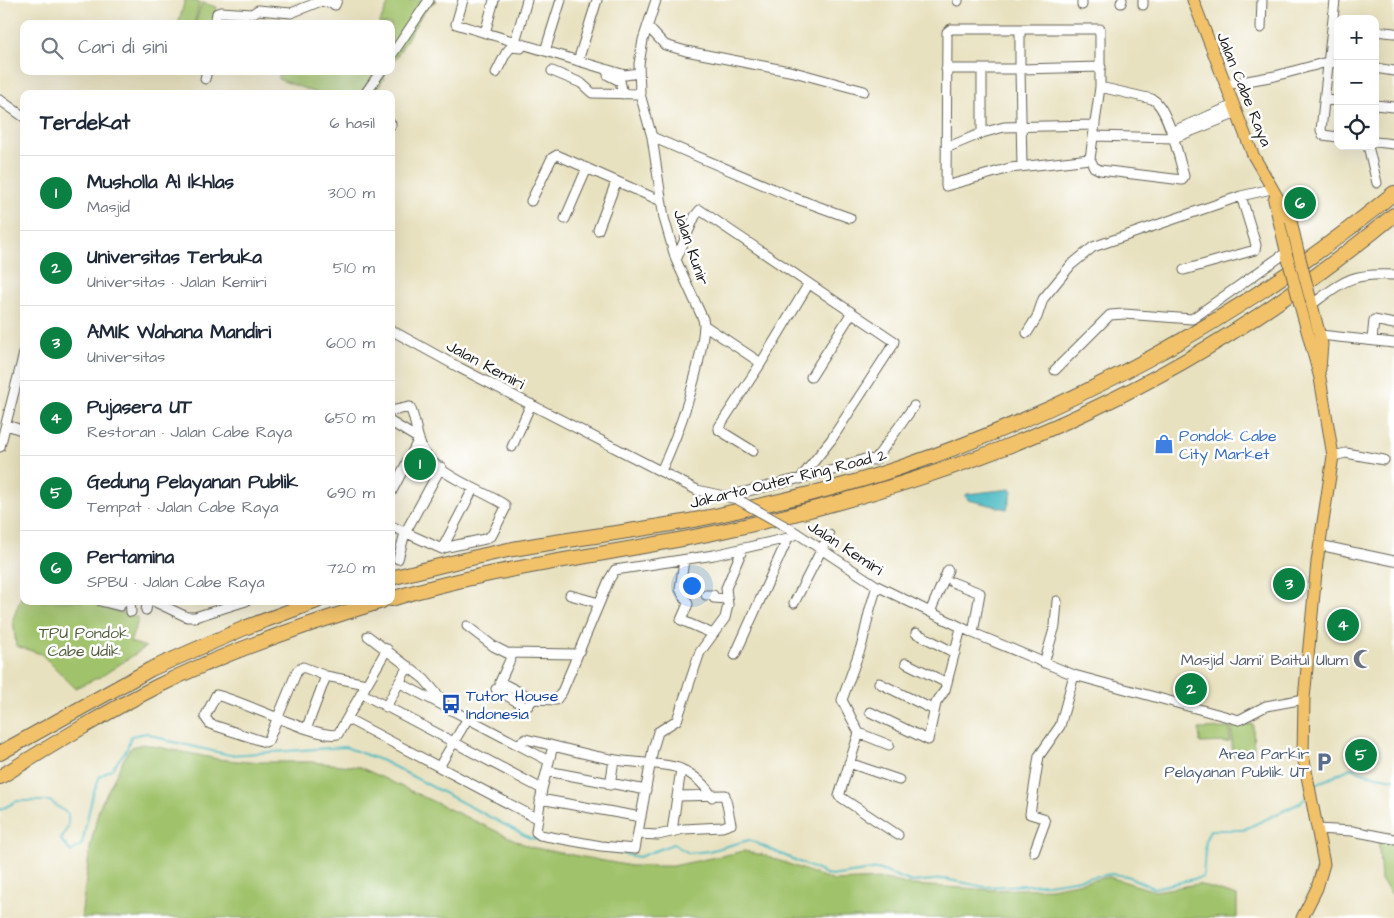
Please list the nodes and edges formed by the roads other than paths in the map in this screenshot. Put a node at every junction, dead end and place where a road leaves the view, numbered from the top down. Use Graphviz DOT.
graph roads {
  1 [pos="338,0"];
  2 [pos="429,0"];
  3 [pos="463,0"];
  4 [pos="494,0"];
  5 [pos="527,0"];
  6 [pos="561,0"];
  7 [pos="596,0"];
  8 [pos="656,0"];
  9 [pos="1193,0"];
  10 [pos="1262,0"];
  11 [pos="1335,0"];
  12 [pos="1335,15"];
  13 [pos="215,20"];
  14 [pos="648,28"];
  15 [pos="1261,28"];
  16 [pos="1020,30"];
  17 [pos="1334,30"];
  18 [pos="1379,31"];
  19 [pos="485,33"];
  20 [pos="1394,33"];
  21 [pos="515,42"];
  22 [pos="395,50"];
  23 [pos="545,51"];
  24 [pos="578,61"];
  25 [pos="1327,62"];
  26 [pos="1334,63"];
  27 [pos="1101,67"];
  28 [pos="946,69"];
  29 [pos="1020,69"];
  30 [pos="1379,69"];
  31 [pos="982,70"];
  32 [pos="552,71"];
  33 [pos="1394,71"];
  34 [pos="496,73"];
  35 [pos="639,73"];
  36 [pos="377,75"];
  37 [pos="1225,85"];
  38 [pos="1100,87"];
  39 [pos="368,90"];
  40 [pos="864,91"];
  41 [pos="623,94"];
  42 [pos="640,94"];
  43 [pos="0,100"];
  44 [pos="1324,100"];
  45 [pos="1334,101"];
  46 [pos="1379,105"];
  47 [pos="1394,107"];
  48 [pos="1235,109"];
  49 [pos="20,114"];
  50 [pos="1020,125"];
  51 [pos="1095,125"];
  52 [pos="982,133"];
  53 [pos="1172,135"];
  54 [pos="1094,136"];
  55 [pos="1334,136"];
  56 [pos="652,137"];
  57 [pos="1379,142"];
  58 [pos="1394,144"];
  59 [pos="946,148"];
  60 [pos="1369,150"];
  61 [pos="1090,159"];
  62 [pos="1022,166"];
  63 [pos="587,168"];
  64 [pos="616,182"];
  65 [pos="1377,183"];
  66 [pos="1271,189"];
  67 [pos="1394,193"];
  68 [pos="1241,196"];
  69 [pos="531,201"];
  70 [pos="661,201"];
  71 [pos="1394,215"];
  72 [pos="850,218"];
  73 [pos="565,219"];
  74 [pos="598,230"];
  75 [pos="1291,254"];
  76 [pos="676,260"];
  77 [pos="1184,270"];
  78 [pos="1394,276"];
  79 [pos="808,285"];
  80 [pos="1307,302"];
  81 [pos="851,314"];
  82 [pos="1394,324"];
  83 [pos="704,325"];
  84 [pos="395,332"];
  85 [pos="1027,332"];
  86 [pos="1320,335"];
  87 [pos="1372,340"];
  88 [pos="1394,343"];
  89 [pos="762,363"];
  90 [pos="20,369"];
  91 [pos="1055,370"];
  92 [pos="811,377"];
  93 [pos="1320,378"];
  94 [pos="530,404"];
  95 [pos="914,406"];
  96 [pos="395,410"];
  97 [pos="395,424"];
  98 [pos="6,425"];
  99 [pos="20,430"];
  100 [pos="419,439"];
  101 [pos="0,447"];
  102 [pos="512,447"];
  103 [pos="752,451"];
  104 [pos="1333,456"];
  105 [pos="1384,460"];
  106 [pos="441,467"];
  107 [pos="661,471"];
  108 [pos="800,479"];
  109 [pos="395,485"];
  110 [pos="473,489"];
  111 [pos="728,496"];
  112 [pos="395,528"];
  113 [pos="405,533"];
  114 [pos="793,534"];
  115 [pos="829,535"];
  116 [pos="1320,545"];
  117 [pos="443,548"];
  118 [pos="743,548"];
  119 [pos="822,549"];
  120 [pos="398,559"];
  121 [pos="684,560"];
  122 [pos="1394,561"];
  123 [pos="948,570"];
  124 [pos="395,577"];
  125 [pos="952,582"];
  126 [pos="877,586"];
  127 [pos="706,594"];
  128 [pos="570,595"];
  129 [pos="395,597"];
  130 [pos="727,599"];
  131 [pos="1057,601"];
  132 [pos="599,603"];
  133 [pos="794,603"];
  134 [pos="130,605"];
  135 [pos="162,605"];
  136 [pos="230,605"];
  137 [pos="306,605"];
  138 [pos="370,605"];
  139 [pos="131,612"];
  140 [pos="930,612"];
  141 [pos="757,619"];
  142 [pos="467,626"];
  143 [pos="961,628"];
  144 [pos="916,633"];
  145 [pos="972,633"];
  146 [pos="713,634"];
  147 [pos="368,636"];
  148 [pos="387,649"];
  149 [pos="513,653"];
  150 [pos="578,654"];
  151 [pos="955,654"];
  152 [pos="735,656"];
  153 [pos="1044,662"];
  154 [pos="906,663"];
  155 [pos="408,666"];
  156 [pos="1074,675"];
  157 [pos="326,676"];
  158 [pos="400,683"];
  159 [pos="879,683"];
  160 [pos="947,683"];
  161 [pos="366,684"];
  162 [pos="496,689"];
  163 [pos="361,693"];
  164 [pos="533,699"];
  165 [pos="1304,699"];
  166 [pos="386,707"];
  167 [pos="447,707"];
  168 [pos="934,710"];
  169 [pos="870,712"];
  170 [pos="278,718"];
  171 [pos="348,718"];
  172 [pos="468,718"];
  173 [pos="307,727"];
  174 [pos="859,732"];
  175 [pos="453,742"];
  176 [pos="518,744"];
  177 [pos="889,745"];
  178 [pos="553,746"];
  179 [pos="0,753"];
  180 [pos="614,760"];
  181 [pos="549,761"];
  182 [pos="849,763"];
  183 [pos="650,765"];
  184 [pos="439,767"];
  185 [pos="681,769"];
  186 [pos="547,771"];
  187 [pos="0,777"];
  188 [pos="899,780"];
  189 [pos="610,785"];
  190 [pos="542,789"];
  191 [pos="646,790"];
  192 [pos="677,796"];
  193 [pos="712,797"];
  194 [pos="540,799"];
  195 [pos="536,818"];
  196 [pos="642,818"];
  197 [pos="1317,828"];
  198 [pos="672,831"];
  199 [pos="638,834"];
  200 [pos="898,835"];
  201 [pos="1394,839"];
  202 [pos="1034,852"];
  203 [pos="1302,918"];
  1 -- 13 [label="street"];
  2 -- 22 [label="street"];
  3 -- 19 [label="street"];
  4 -- 19 [label="street"];
  5 -- 21 [label="street"];
  6 -- 23 [label="street"];
  7 -- 24 [label="street"];
  8 -- 14 [label="street, Jalan Kunir"];
  9 -- 37 [label="main road, Jalan Cabe Raya"];
  10 -- 15 [label="street"];
  11 -- 12 [label="street"];
  14 -- 35 [label="street, Jalan Kunir"];
  14 -- 40 [label="street"];
  16 -- 27 [label="street"];
  16 -- 28 [label="street"];
  16 -- 29 [label="street"];
  17 -- 25 [label="street"];
  18 -- 20 [label="street"];
  19 -- 21 [label="street"];
  21 -- 23 [label="street"];
  23 -- 24 [label="street"];
  24 -- 35 [label="street"];
  25 -- 26 [label="street"];
  25 -- 37 [label="street"];
  25 -- 44 [label="street"];
  27 -- 29 [label="street"];
  27 -- 38 [label="street"];
  28 -- 31 [label="street"];
  28 -- 59 [label="street"];
  29 -- 31 [label="street"];
  29 -- 50 [label="street"];
  30 -- 33 [label="street"];
  31 -- 52 [label="street"];
  32 -- 41 [label="street"];
  34 -- 41 [label="street"];
  35 -- 42 [label="street, Jalan Kunir"];
  36 -- 39 [label="street"];
  37 -- 48 [label="main road, Jalan Cabe Raya"];
  38 -- 51 [label="street"];
  38 -- 53 [label="street"];
  41 -- 42 [label="street"];
  42 -- 56 [label="street, Jalan Kunir"];
  43 -- 49 [label="street"];
  44 -- 45 [label="street"];
  44 -- 55 [label="street"];
  46 -- 47 [label="street"];
  48 -- 53 [label="street"];
  48 -- 66 [label="main road, Jalan Cabe Raya"];
  50 -- 51 [label="street"];
  50 -- 52 [label="street"];
  50 -- 62 [label="street"];
  51 -- 54 [label="street"];
  52 -- 59 [label="street"];
  53 -- 54 [label="street"];
  53 -- 61 [label="street"];
  54 -- 61 [label="street"];
  56 -- 70 [label="street, Jalan Kunir"];
  56 -- 72 [label="street"];
  57 -- 58 [label="street"];
  59 -- 62 [label="street"];
  60 -- 65 [label="street"];
  61 -- 62 [label="street"];
  63 -- 64 [label="street"];
  63 -- 69 [label="street"];
  63 -- 73 [label="street"];
  64 -- 70 [label="street"];
  64 -- 74 [label="street"];
  66 -- 68 [label="street"];
  66 -- 75 [label="main road, Jalan Cabe Raya"];
  67 -- 124 [label="highway, Jakarta Outer Ring Road 2"];
  68 -- 77 [label="street"];
  68 -- 85 [label="street"];
  70 -- 76 [label="street, Jalan Kunir"];
  71 -- 129 [label="highway"];
  75 -- 80 [label="main road, Jalan Cabe Raya, bridge"];
  75 -- 91 [label="street"];
  76 -- 79 [label="street"];
  76 -- 83 [label="street, Jalan Kunir"];
  78 -- 80 [label="street"];
  79 -- 81 [label="street"];
  79 -- 89 [label="street"];
  80 -- 86 [label="main road, Jalan Cabe Raya"];
  80 -- 93 [label="main road, Jalan Cabe Raya"];
  81 -- 92 [label="street"];
  81 -- 108 [label="street"];
  82 -- 87 [label="street"];
  83 -- 89 [label="street"];
  83 -- 107 [label="street"];
  84 -- 94 [label="street, Jalan Kemiri"];
  86 -- 87 [label="street"];
  86 -- 93 [label="main road, Jalan Cabe Raya"];
  87 -- 88 [label="street"];
  89 -- 103 [label="street"];
  90 -- 98 [label="street"];
  93 -- 104 [label="main road, Jalan Cabe Raya"];
  94 -- 102 [label="street"];
  94 -- 107 [label="street, Jalan Kemiri"];
  95 -- 108 [label="street"];
  96 -- 100 [label="street"];
  97 -- 100 [label="street"];
  98 -- 99 [label="street"];
  98 -- 101 [label="street"];
  100 -- 106 [label="street"];
  100 -- 109 [label="street"];
  104 -- 105 [label="street"];
  104 -- 116 [label="main road, Jalan Cabe Raya"];
  106 -- 110 [label="street"];
  106 -- 113 [label="street"];
  107 -- 111 [label="street, Jalan Kemiri"];
  108 -- 111 [label="street"];
  110 -- 117 [label="street"];
  110 -- 117 [label="street"];
  111 -- 114 [label="street, Jalan Kemiri, bridge"];
  112 -- 113 [label="street"];
  113 -- 117 [label="street"];
  113 -- 120 [label="street"];
  114 -- 118 [label="street"];
  114 -- 119 [label="street, Jalan Kemiri"];
  114 -- 141 [label="street"];
  114 -- 152 [label="street"];
  115 -- 119 [label="street"];
  116 -- 122 [label="street"];
  116 -- 165 [label="main road, Jalan Cabe Raya"];
  118 -- 121 [label="street"];
  118 -- 130 [label="street"];
  119 -- 126 [label="street, Jalan Kemiri"];
  119 -- 133 [label="street"];
  121 -- 132 [label="street"];
  121 -- 146 [label="street"];
  123 -- 140 [label="street"];
  125 -- 145 [label="street"];
  126 -- 140 [label="street, Jalan Kemiri"];
  126 -- 174 [label="street"];
  127 -- 130 [label="street"];
  128 -- 132 [label="street"];
  130 -- 146 [label="street"];
  131 -- 153 [label="street"];
  132 -- 150 [label="street"];
  134 -- 139 [label="street"];
  135 -- 136 [label="street"];
  137 -- 179 [label="highway"];
  138 -- 187 [label="highway"];
  140 -- 143 [label="street, Jalan Kemiri"];
  142 -- 149 [label="street"];
  143 -- 145 [label="street, Jalan Kemiri"];
  143 -- 151 [label="street"];
  144 -- 151 [label="street"];
  145 -- 153 [label="street, Jalan Kemiri"];
  146 -- 183 [label="street"];
  147 -- 148 [label="street"];
  148 -- 155 [label="street"];
  148 -- 161 [label="street"];
  149 -- 150 [label="street"];
  149 -- 164 [label="street"];
  150 -- 164 [label="street"];
  151 -- 160 [label="street"];
  153 -- 156 [label="street, Jalan Kemiri"];
  154 -- 160 [label="street"];
  155 -- 158 [label="street"];
  155 -- 167 [label="street"];
  156 -- 165 [label="street, Jalan Kemiri"];
  156 -- 202 [label="street"];
  157 -- 161 [label="street"];
  157 -- 170 [label="street"];
  157 -- 173 [label="street"];
  158 -- 166 [label="street"];
  158 -- 167 [label="street"];
  159 -- 168 [label="street"];
  160 -- 168 [label="street"];
  161 -- 163 [label="street"];
  162 -- 164 [label="street"];
  163 -- 166 [label="street"];
  163 -- 171 [label="street"];
  165 -- 197 [label="main road, Jalan Cabe Raya"];
  166 -- 175 [label="street"];
  167 -- 172 [label="street"];
  168 -- 169 [label="street"];
  170 -- 170 [label="street"];
  170 -- 173 [label="street"];
  171 -- 173 [label="street"];
  171 -- 184 [label="street"];
  172 -- 175 [label="street"];
  172 -- 176 [label="street"];
  174 -- 177 [label="street"];
  174 -- 182 [label="street"];
  175 -- 184 [label="street"];
  175 -- 190 [label="street"];
  176 -- 178 [label="street"];
  176 -- 181 [label="street"];
  178 -- 180 [label="street"];
  178 -- 181 [label="street"];
  180 -- 183 [label="street"];
  180 -- 189 [label="street"];
  181 -- 186 [label="street"];
  182 -- 188 [label="street"];
  182 -- 200 [label="street"];
  183 -- 185 [label="street"];
  183 -- 191 [label="street"];
  184 -- 195 [label="street"];
  185 -- 192 [label="street"];
  185 -- 193 [label="street"];
  186 -- 189 [label="street"];
  186 -- 190 [label="street"];
  189 -- 191 [label="street"];
  190 -- 194 [label="street"];
  191 -- 196 [label="street"];
  192 -- 193 [label="street"];
  192 -- 198 [label="street"];
  193 -- 198 [label="street"];
  194 -- 195 [label="street"];
  194 -- 196 [label="street"];
  195 -- 199 [label="street"];
  196 -- 199 [label="street"];
  197 -- 201 [label="street"];
  197 -- 203 [label="main road, Jalan Cabe Raya"];
  198 -- 199 [label="street"];
}
